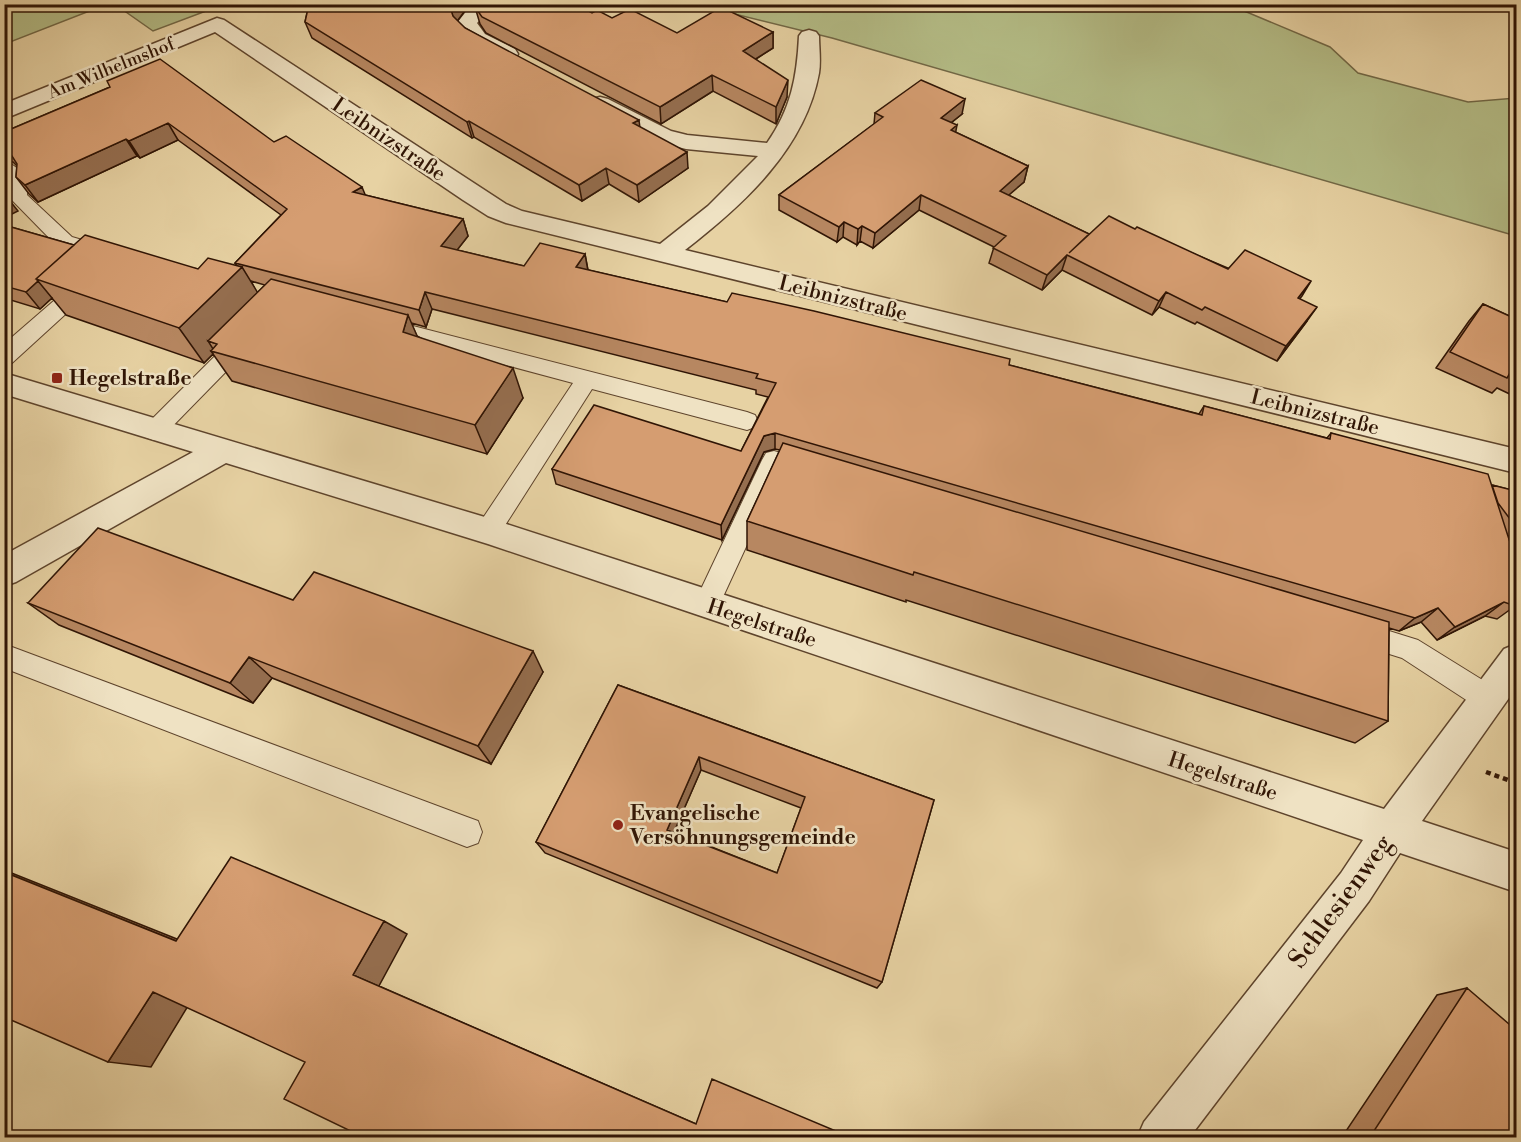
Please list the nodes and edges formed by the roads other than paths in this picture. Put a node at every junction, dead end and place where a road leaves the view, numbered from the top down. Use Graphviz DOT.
graph roads {
  1 [pos="485,4"];
  2 [pos="217,24"];
  3 [pos="810,36"];
  4 [pos="530,67"];
  5 [pos="582,95"];
  6 [pos="4,112"];
  7 [pos="774,151"];
  8 [pos="4,167"];
  9 [pos="663,254"];
  10 [pos="362,320"];
  11 [pos="260,324"];
  12 [pos="4,357"];
  13 [pos="586,379"];
  14 [pos="4,383"];
  15 [pos="747,422"];
  16 [pos="154,431"];
  17 [pos="221,450"];
  18 [pos="1516,461"];
  19 [pos="831,477"];
  20 [pos="488,531"];
  21 [pos="4,572"];
  22 [pos="706,604"];
  23 [pos="1329,624"];
  24 [pos="4,656"];
  25 [pos="1516,660"];
  26 [pos="1487,698"];
  27 [pos="1393,829"];
  28 [pos="467,832"];
  29 [pos="1516,872"];
  30 [pos="1160,1137"];
  1 -- 4 [label="street"];
  2 -- 6 [label="street, Am Wilhelmshof"];
  2 -- 9 [label="street, Leibnizstraße"];
  3 -- 7 [label="street"];
  5 -- 7 [label="street"];
  7 -- 9 [label="street"];
  8 -- 12 [label="lane"];
  9 -- 18 [label="street, Leibnizstraße"];
  10 -- 13 [label="lane"];
  11 -- 16 [label="lane"];
  13 -- 15 [label="lane"];
  13 -- 20 [label="lane"];
  14 -- 16 [label="street, Hegelstraße"];
  16 -- 17 [label="street, Hegelstraße"];
  17 -- 20 [label="street, Hegelstraße"];
  17 -- 21 [label="street"];
  19 -- 22 [label="lane"];
  20 -- 22 [label="street, Hegelstraße"];
  22 -- 27 [label="street, Hegelstraße"];
  23 -- 26 [label="lane"];
  24 -- 28 [label="lane"];
  25 -- 26 [label="street, Schlesienweg"];
  26 -- 27 [label="street, Schlesienweg"];
  27 -- 29 [label="street, Hegelstraße"];
  27 -- 30 [label="street, Schlesienweg"];
}
